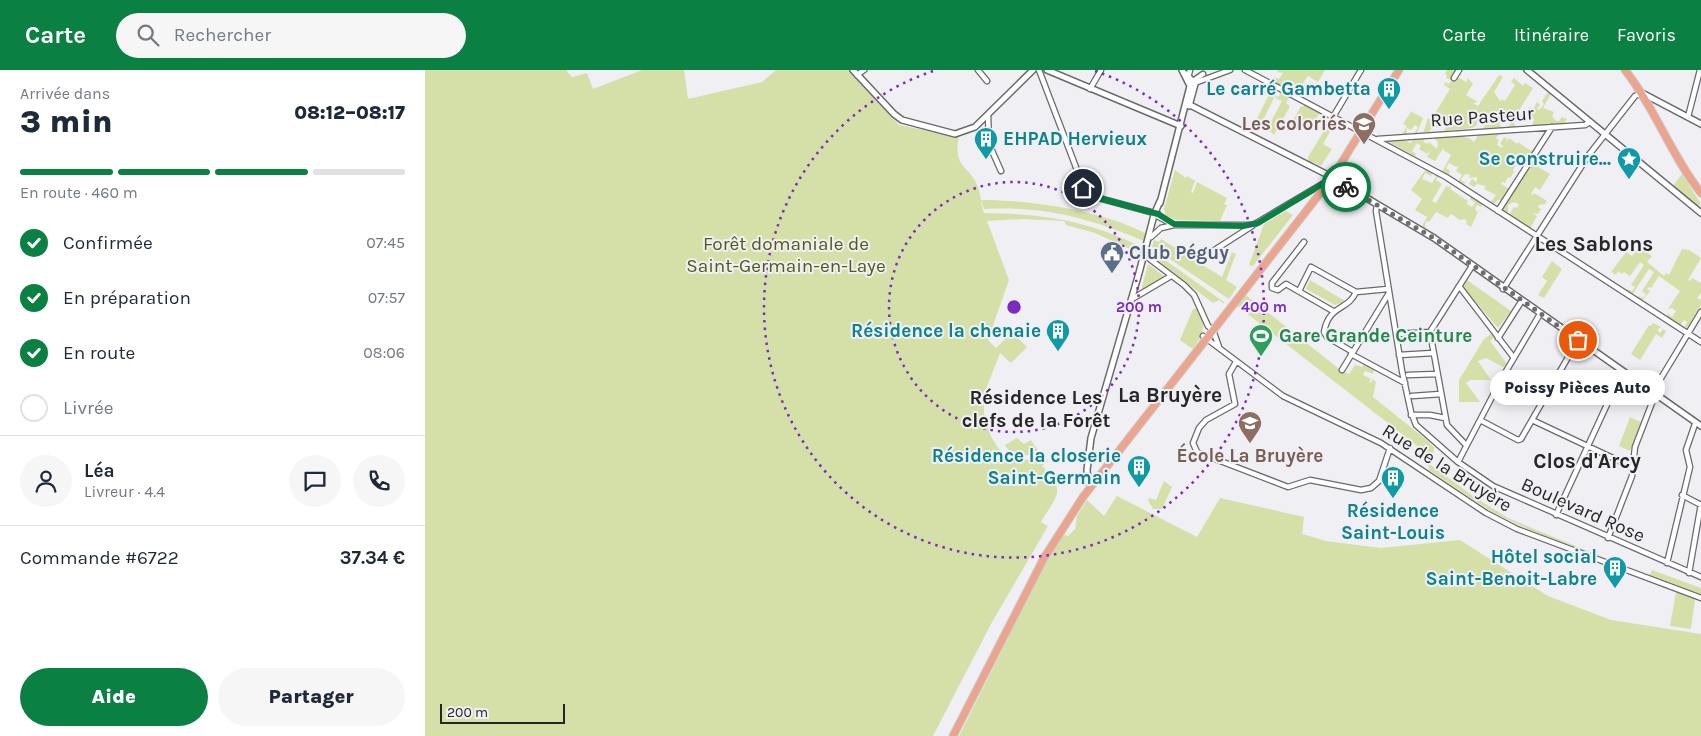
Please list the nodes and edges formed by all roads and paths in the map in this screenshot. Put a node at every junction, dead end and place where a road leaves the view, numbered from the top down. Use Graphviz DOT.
graph roads {
  1 [pos="853,70"];
  2 [pos="864,70"];
  3 [pos="978,70"];
  4 [pos="1033,70"];
  5 [pos="1039,70"];
  6 [pos="1047,70"];
  7 [pos="1101,70"];
  8 [pos="1191,70"];
  9 [pos="1230,70"];
  10 [pos="1245,70"];
  11 [pos="1361,70"];
  12 [pos="1399,70"];
  13 [pos="1459,70"];
  14 [pos="1527,70"];
  15 [pos="1625,70"];
  16 [pos="1700,70"];
  17 [pos="1183,71"];
  18 [pos="1203,72"];
  19 [pos="857,75"];
  20 [pos="1700,77"];
  21 [pos="1454,78"];
  22 [pos="987,80"];
  23 [pos="1205,80"];
  24 [pos="1191,81"];
  25 [pos="1090,89"];
  26 [pos="1643,96"];
  27 [pos="1187,107"];
  28 [pos="988,115"];
  29 [pos="1333,117"];
  30 [pos="1687,117"];
  31 [pos="1590,122"];
  32 [pos="1701,124"];
  33 [pos="1181,126"];
  34 [pos="1552,127"];
  35 [pos="1360,131"];
  36 [pos="1604,133"];
  37 [pos="1376,139"];
  38 [pos="1001,171"];
  39 [pos="1332,178"];
  40 [pos="1699,190"];
  41 [pos="1303,196"];
  42 [pos="1701,199"];
  43 [pos="1314,200"];
  44 [pos="1377,205"];
  45 [pos="1498,211"];
  46 [pos="1700,212"];
  47 [pos="1156,215"];
  48 [pos="1174,224"];
  49 [pos="1253,225"];
  50 [pos="1537,236"];
  51 [pos="1151,237"];
  52 [pos="1304,242"];
  53 [pos="1144,255"];
  54 [pos="1199,260"];
  55 [pos="1472,266"];
  56 [pos="1257,273"];
  57 [pos="1171,276"];
  58 [pos="1277,277"];
  59 [pos="1285,284"];
  60 [pos="1459,286"];
  61 [pos="1503,288"];
  62 [pos="1299,291"];
  63 [pos="1389,291"];
  64 [pos="1356,292"];
  65 [pos="1132,299"];
  66 [pos="1521,302"];
  67 [pos="1333,311"];
  68 [pos="1701,312"];
  69 [pos="1540,314"];
  70 [pos="1430,332"];
  71 [pos="1688,333"];
  72 [pos="1208,334"];
  73 [pos="1396,334"];
  74 [pos="1498,338"];
  75 [pos="1578,340"];
  76 [pos="1701,342"];
  77 [pos="1215,344"];
  78 [pos="1197,350"];
  79 [pos="1352,353"];
  80 [pos="1433,353"];
  81 [pos="1399,355"];
  82 [pos="1514,358"];
  83 [pos="1237,362"];
  84 [pos="1342,370"];
  85 [pos="1622,372"];
  86 [pos="1437,374"];
  87 [pos="1407,376"];
  88 [pos="1405,383"];
  89 [pos="1441,394"];
  90 [pos="1653,394"];
  91 [pos="1412,396"];
  92 [pos="1411,416"];
  93 [pos="1445,418"];
  94 [pos="1479,420"];
  95 [pos="1533,420"];
  96 [pos="1698,425"];
  97 [pos="1466,445"];
  98 [pos="1588,446"];
  99 [pos="1390,448"];
  100 [pos="1457,462"];
  101 [pos="1634,468"];
  102 [pos="1091,481"];
  103 [pos="1682,495"];
  104 [pos="1701,505"];
  105 [pos="1556,515"];
  106 [pos="1608,538"];
  107 [pos="1667,563"];
  108 [pos="1689,573"];
  109 [pos="1701,577"];
  110 [pos="1701,598"];
  111 [pos="949,736"];
  112 [pos="953,736"];
  1 -- 19 [label="street"];
  2 -- 19 [label="street"];
  3 -- 22 [label="street"];
  4 -- 28 [label="street"];
  5 -- 47 [label="street"];
  6 -- 25 [label="street"];
  7 -- 25 [label="street"];
  8 -- 24 [label="street"];
  9 -- 23 [label="street"];
  10 -- 29 [label="street"];
  11 -- 29 [label="street"];
  12 -- 35 [label="main road"];
  13 -- 21 [label="street"];
  14 -- 31 [label="street"];
  15 -- 26 [label="main road"];
  16 -- 20 [label="street"];
  17 -- 24 [label="street"];
  18 -- 23 [label="street"];
  18 -- 24 [label="street"];
  19 -- 28 [label="street"];
  20 -- 30 [label="street"];
  23 -- 24 [label="street"];
  24 -- 27 [label="street"];
  24 -- 27 [label="street"];
  25 -- 33 [label="street"];
  26 -- 30 [label="street"];
  26 -- 36 [label="street"];
  26 -- 40 [label="main road"];
  27 -- 33 [label="street"];
  27 -- 39 [label="street"];
  28 -- 38 [label="street"];
  29 -- 35 [label="street"];
  30 -- 32 [label="street"];
  31 -- 34 [label="street, Rue Pasteur"];
  31 -- 36 [label="street"];
  33 -- 47 [label="street"];
  34 -- 37 [label="street, Rue Pasteur"];
  34 -- 45 [label="street"];
  35 -- 37 [label="street"];
  35 -- 39 [label="main road"];
  36 -- 46 [label="street"];
  36 -- 50 [label="street"];
  37 -- 45 [label="street"];
  39 -- 41 [label="street"];
  39 -- 43 [label="main road"];
  39 -- 44 [label="street"];
  40 -- 42 [label="main road"];
  41 -- 43 [label="street"];
  41 -- 49 [label="street"];
  43 -- 56 [label="main road"];
  44 -- 55 [label="street"];
  44 -- 63 [label="street"];
  45 -- 50 [label="street"];
  47 -- 48 [label="street"];
  47 -- 51 [label="street"];
  47 -- 53 [label="street"];
  48 -- 49 [label="street"];
  48 -- 51 [label="street"];
  49 -- 54 [label="street"];
  50 -- 61 [label="street"];
  50 -- 71 [label="street"];
  51 -- 53 [label="street"];
  52 -- 58 [label="street"];
  53 -- 57 [label="street, Rue de la Bruyère"];
  53 -- 65 [label="street"];
  55 -- 60 [label="street"];
  55 -- 61 [label="street"];
  56 -- 72 [label="main road"];
  56 -- 72 [label="main road"];
  57 -- 65 [label="street"];
  57 -- 72 [label="street, Rue de la Bruyère"];
  58 -- 59 [label="street"];
  58 -- 59 [label="street"];
  59 -- 62 [label="street"];
  60 -- 70 [label="street"];
  60 -- 74 [label="street"];
  61 -- 66 [label="street"];
  62 -- 64 [label="street"];
  62 -- 67 [label="street"];
  63 -- 64 [label="street"];
  63 -- 73 [label="street"];
  63 -- 79 [label="street"];
  64 -- 67 [label="street"];
  65 -- 102 [label="street"];
  66 -- 69 [label="street"];
  66 -- 74 [label="street"];
  67 -- 79 [label="street"];
  68 -- 71 [label="street"];
  69 -- 75 [label="street"];
  69 -- 82 [label="street"];
  70 -- 73 [label="street"];
  70 -- 80 [label="street"];
  71 -- 76 [label="street"];
  71 -- 90 [label="street"];
  72 -- 77 [label="street, Rue de la Bruyère"];
  72 -- 77 [label="street, Rue de la Bruyère"];
  72 -- 78 [label="main road"];
  72 -- 102 [label="main road"];
  73 -- 81 [label="street"];
  74 -- 82 [label="street"];
  75 -- 85 [label="street"];
  75 -- 95 [label="street"];
  77 -- 78 [label="street"];
  77 -- 83 [label="street, Rue de la Bruyère"];
  78 -- 102 [label="main road"];
  79 -- 84 [label="street"];
  79 -- 88 [label="street"];
  80 -- 81 [label="street"];
  80 -- 86 [label="street"];
  81 -- 88 [label="street"];
  82 -- 94 [label="street"];
  83 -- 99 [label="street, Rue de la Bruyère"];
  83 -- 99 [label="street"];
  85 -- 90 [label="street"];
  85 -- 98 [label="street"];
  86 -- 87 [label="street"];
  86 -- 89 [label="street"];
  88 -- 92 [label="street"];
  89 -- 91 [label="street"];
  89 -- 93 [label="street"];
  90 -- 96 [label="street"];
  90 -- 101 [label="street"];
  92 -- 93 [label="street"];
  92 -- 100 [label="street, Boulevard Rose"];
  93 -- 97 [label="street"];
  94 -- 95 [label="street"];
  94 -- 97 [label="street"];
  95 -- 98 [label="street"];
  96 -- 103 [label="street"];
  97 -- 100 [label="street"];
  98 -- 101 [label="street"];
  98 -- 105 [label="street"];
  99 -- 110 [label="street, Rue de la Bruyère"];
  100 -- 105 [label="street, Boulevard Rose"];
  101 -- 106 [label="street"];
  102 -- 111 [label="main road"];
  102 -- 112 [label="main road"];
  103 -- 104 [label="street"];
  103 -- 107 [label="street"];
  104 -- 108 [label="street"];
  105 -- 106 [label="street, Boulevard Rose"];
  106 -- 107 [label="street, Boulevard Rose"];
  107 -- 108 [label="street, Boulevard Rose"];
  108 -- 109 [label="street, Boulevard Rose"];
}
